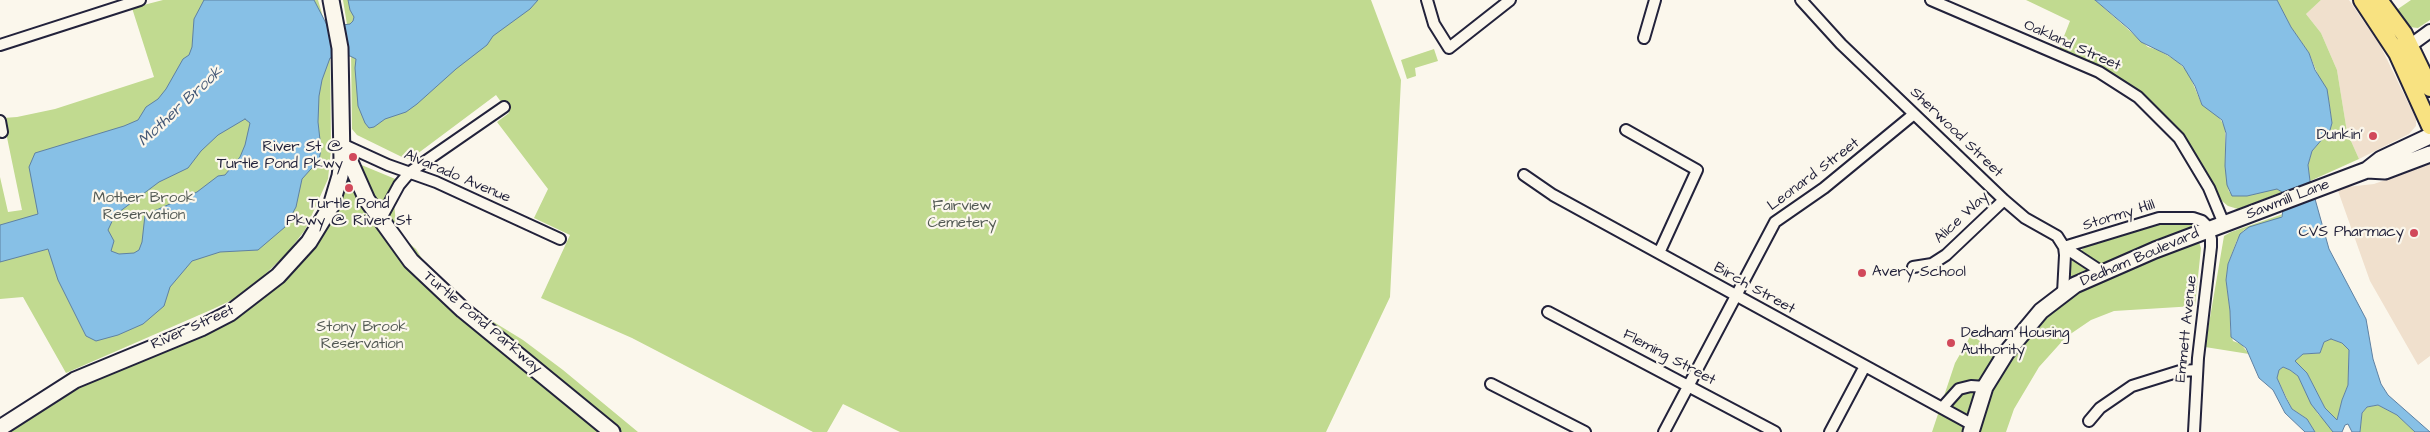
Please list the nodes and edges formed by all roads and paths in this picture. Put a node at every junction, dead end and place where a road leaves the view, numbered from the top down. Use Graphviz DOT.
graph roads {
  1 [pos="140,0"];
  2 [pos="331,0"];
  3 [pos="1427,0"];
  4 [pos="1510,0"];
  5 [pos="1655,0"];
  6 [pos="1800,0"];
  7 [pos="1931,0"];
  8 [pos="2362,0"];
  9 [pos="2379,0"];
  10 [pos="2430,31"];
  11 [pos="1644,38"];
  12 [pos="0,45"];
  13 [pos="2404,50"];
  14 [pos="2430,88"];
  15 [pos="504,107"];
  16 [pos="1914,114"];
  17 [pos="2430,126"];
  18 [pos="1626,130"];
  19 [pos="2430,136"];
  20 [pos="342,144"];
  21 [pos="2430,154"];
  22 [pos="2368,170"];
  23 [pos="410,172"];
  24 [pos="1524,175"];
  25 [pos="340,176"];
  26 [pos="367,200"];
  27 [pos="2004,200"];
  28 [pos="380,220"];
  29 [pos="2224,224"];
  30 [pos="2209,229"];
  31 [pos="560,239"];
  32 [pos="2064,247"];
  33 [pos="1659,253"];
  34 [pos="1913,267"];
  35 [pos="2102,272"];
  36 [pos="2063,293"];
  37 [pos="1737,296"];
  38 [pos="1548,312"];
  39 [pos="1865,366"];
  40 [pos="2197,370"];
  41 [pos="1491,384"];
  42 [pos="1690,385"];
  43 [pos="1985,387"];
  44 [pos="1942,408"];
  45 [pos="2089,421"];
  46 [pos="0,428"];
  47 [pos="1972,428"];
  48 [pos="612,432"];
  49 [pos="1585,432"];
  50 [pos="1664,432"];
  51 [pos="1775,432"];
  52 [pos="1830,432"];
  53 [pos="2194,432"];
  1 -- 12 [label="street"];
  2 -- 20 [label="main road, River Street"];
  3 -- 4 [label="street"];
  5 -- 11 [label="street"];
  6 -- 16 [label="street, Sherwood Street"];
  7 -- 29 [label="street, Oakland Street"];
  8 -- 13 [label="main road"];
  9 -- 13 [label="main road"];
  10 -- 13 [label="street"];
  13 -- 14 [label="main road"];
  13 -- 17 [label="main road"];
  15 -- 23 [label="street"];
  16 -- 27 [label="street, Sherwood Street"];
  16 -- 37 [label="street, Leonard Street"];
  18 -- 33 [label="street"];
  19 -- 22 [label="main road, Sawmill Lane"];
  20 -- 23 [label="street, Alvarado Avenue"];
  20 -- 25 [label="main road, River Street"];
  20 -- 26 [label="main road, Turtle Pond Parkway"];
  21 -- 22 [label="main road, Sawmill Lane"];
  22 -- 29 [label="main road, Sawmill Lane"];
  23 -- 28 [label="street"];
  23 -- 31 [label="street, Alvarado Avenue"];
  24 -- 33 [label="street, Birch Street"];
  25 -- 26 [label="main road, Turtle Pond Parkway"];
  25 -- 46 [label="main road, River Street"];
  26 -- 28 [label="main road, Turtle Pond Parkway"];
  27 -- 32 [label="street, Sherwood Street"];
  27 -- 34 [label="street, Alice Way"];
  28 -- 48 [label="main road, Turtle Pond Parkway"];
  29 -- 30 [label="main road, Sawmill Lane"];
  30 -- 32 [label="street, Stormy Hill"];
  30 -- 35 [label="main road, Dedham Boulevard"];
  30 -- 40 [label="street, Emmett Avenue"];
  32 -- 35 [label="street, Sherwood Street"];
  32 -- 36 [label="street"];
  33 -- 37 [label="street, Birch Street"];
  35 -- 36 [label="main road, Dedham Boulevard"];
  36 -- 43 [label="main road, Dedham Boulevard"];
  37 -- 39 [label="street, Birch Street"];
  37 -- 42 [label="street, Leonard Street"];
  38 -- 42 [label="street, Fleming Street"];
  39 -- 44 [label="street, Birch Street"];
  39 -- 52 [label="street"];
  40 -- 45 [label="street"];
  40 -- 53 [label="street, Emmett Avenue"];
  41 -- 49 [label="street"];
  42 -- 50 [label="street, Leonard Street"];
  42 -- 51 [label="street, Fleming Street"];
  43 -- 44 [label="street"];
  43 -- 47 [label="main road, Dedham Boulevard"];
  44 -- 47 [label="street, Birch Street"];
}
